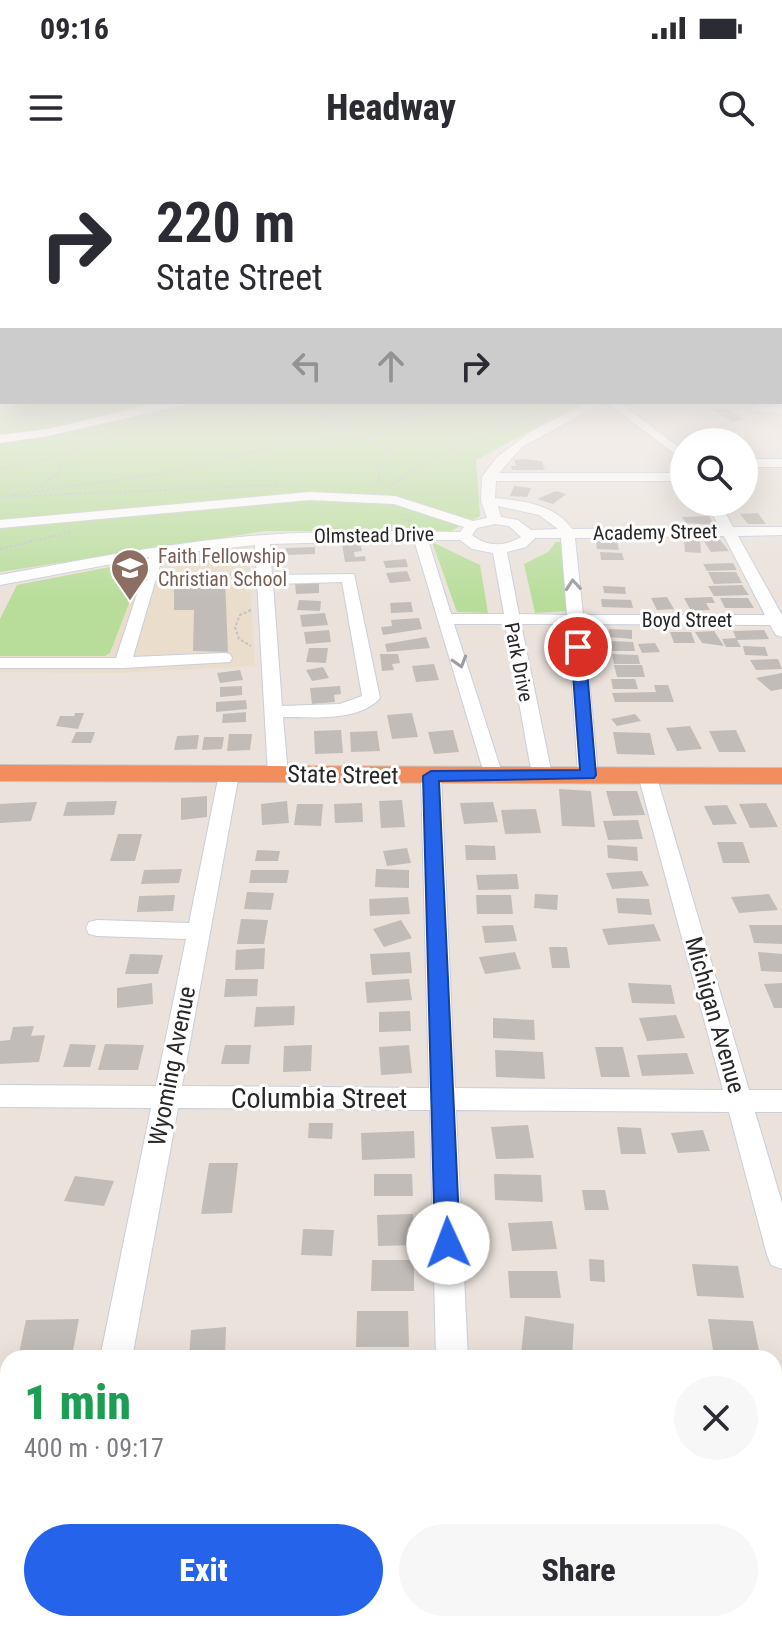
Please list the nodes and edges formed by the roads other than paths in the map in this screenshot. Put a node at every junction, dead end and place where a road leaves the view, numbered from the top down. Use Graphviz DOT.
graph roads {
  1 [pos="495,463"];
  2 [pos="758,463"];
  3 [pos="782,463"];
  4 [pos="488,477"];
  5 [pos="670,477"];
  6 [pos="488,501"];
  7 [pos="721,516"];
  8 [pos="495,520"];
  9 [pos="0,524"];
  10 [pos="468,530"];
  11 [pos="730,531"];
  12 [pos="782,531"];
  13 [pos="568,533"];
  14 [pos="414,534"];
  15 [pos="528,534"];
  16 [pos="262,539"];
  17 [pos="499,549"];
  18 [pos="154,552"];
  19 [pos="259,577"];
  20 [pos="1,582"];
  21 [pos="447,619"];
  22 [pos="510,619"];
  23 [pos="576,620"];
  24 [pos="780,624"];
  25 [pos="224,658"];
  26 [pos="0,663"];
  27 [pos="123,663"];
  28 [pos="273,712"];
  29 [pos="0,773"];
  30 [pos="229,774"];
  31 [pos="278,775"];
  32 [pos="542,775"];
  33 [pos="588,775"];
  34 [pos="648,775"];
  35 [pos="431,776"];
  36 [pos="493,776"];
  37 [pos="782,776"];
  38 [pos="97,928"];
  39 [pos="198,931"];
  40 [pos="0,1096"];
  41 [pos="166,1097"];
  42 [pos="442,1099"];
  43 [pos="738,1100"];
  44 [pos="782,1101"];
  45 [pos="782,1255"];
  46 [pos="118,1350"];
  47 [pos="452,1350"];
  1 -- 4 [label="street"];
  2 -- 3 [label="street"];
  4 -- 5 [label="street"];
  4 -- 6 [label="street"];
  6 -- 8 [label="street"];
  6 -- 13 [label="street"];
  7 -- 11 [label="street"];
  8 -- 10 [label="street"];
  8 -- 15 [label="street"];
  9 -- 10 [label="street"];
  10 -- 14 [label="street, Olmstead Drive"];
  10 -- 17 [label="street"];
  11 -- 12 [label="street, Academy Street"];
  11 -- 13 [label="street, Academy Street"];
  11 -- 24 [label="street"];
  13 -- 15 [label="street, Academy Street"];
  23 -- 13 [label="street, one-way"];
  14 -- 16 [label="street, Olmstead Drive"];
  14 -- 21 [label="street"];
  15 -- 17 [label="street"];
  16 -- 18 [label="street, Olmstead Drive"];
  16 -- 19 [label="street"];
  17 -- 22 [label="street, Park Drive"];
  18 -- 20 [label="street, Olmstead Drive"];
  18 -- 27 [label="street"];
  19 -- 28 [label="street"];
  19 -- 28 [label="street"];
  21 -- 22 [label="street, Boyd Street"];
  21 -- 36 [label="street, one-way"];
  22 -- 23 [label="street, Boyd Street"];
  22 -- 32 [label="street, Park Drive"];
  23 -- 24 [label="street, Boyd Street"];
  23 -- 33 [label="street"];
  25 -- 27 [label="street"];
  26 -- 27 [label="street"];
  28 -- 31 [label="street"];
  29 -- 30 [label="highway, State Street"];
  30 -- 31 [label="highway, State Street"];
  30 -- 39 [label="street, Wyoming Avenue"];
  31 -- 35 [label="highway, State Street"];
  32 -- 33 [label="highway, State Street"];
  32 -- 36 [label="highway, State Street"];
  33 -- 34 [label="highway, State Street"];
  34 -- 37 [label="highway, State Street"];
  34 -- 43 [label="street, Michigan Avenue"];
  35 -- 36 [label="highway, State Street"];
  35 -- 42 [label="street"];
  38 -- 39 [label="street"];
  39 -- 41 [label="street, Wyoming Avenue"];
  40 -- 41 [label="street, Columbia Street"];
  41 -- 42 [label="street, Columbia Street"];
  41 -- 46 [label="street, Wyoming Avenue"];
  42 -- 43 [label="street, Columbia Street"];
  42 -- 47 [label="street"];
  43 -- 44 [label="street, Columbia Street"];
  43 -- 45 [label="street, Michigan Avenue"];
}
